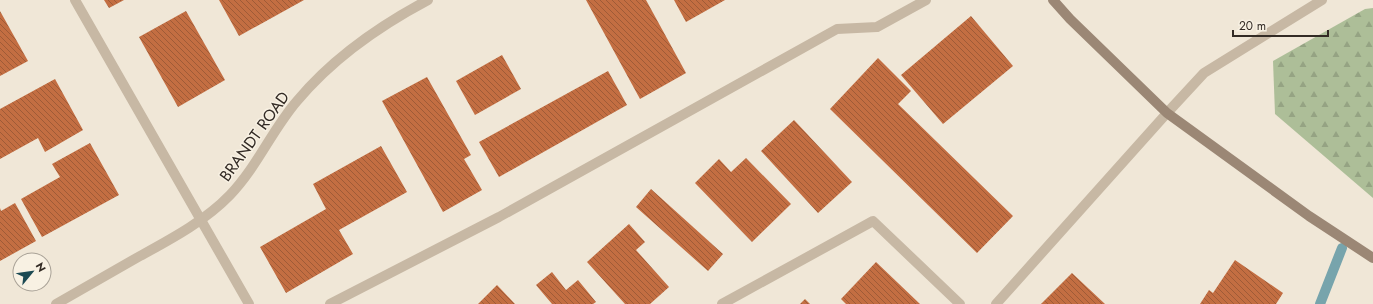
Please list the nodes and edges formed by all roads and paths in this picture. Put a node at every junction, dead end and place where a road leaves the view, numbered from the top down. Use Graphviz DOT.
graph roads {
  1 [pos="75,0"];
  2 [pos="428,0"];
  3 [pos="926,0"];
  4 [pos="1054,0"];
  5 [pos="1322,0"];
  6 [pos="1167,113"];
  7 [pos="200,220"];
  8 [pos="1373,258"];
  9 [pos="56,304"];
  10 [pos="249,304"];
  11 [pos="330,304"];
  12 [pos="722,304"];
  13 [pos="960,304"];
  14 [pos="996,304"];
  1 -- 7 [label="street"];
  2 -- 7 [label="street, BRANDT ROAD"];
  3 -- 11 [label="street"];
  4 -- 6 [label="main road"];
  5 -- 6 [label="street"];
  6 -- 8 [label="main road"];
  6 -- 14 [label="street"];
  7 -- 9 [label="street, BRANDT ROAD"];
  7 -- 10 [label="street"];
  12 -- 13 [label="street"];
}
